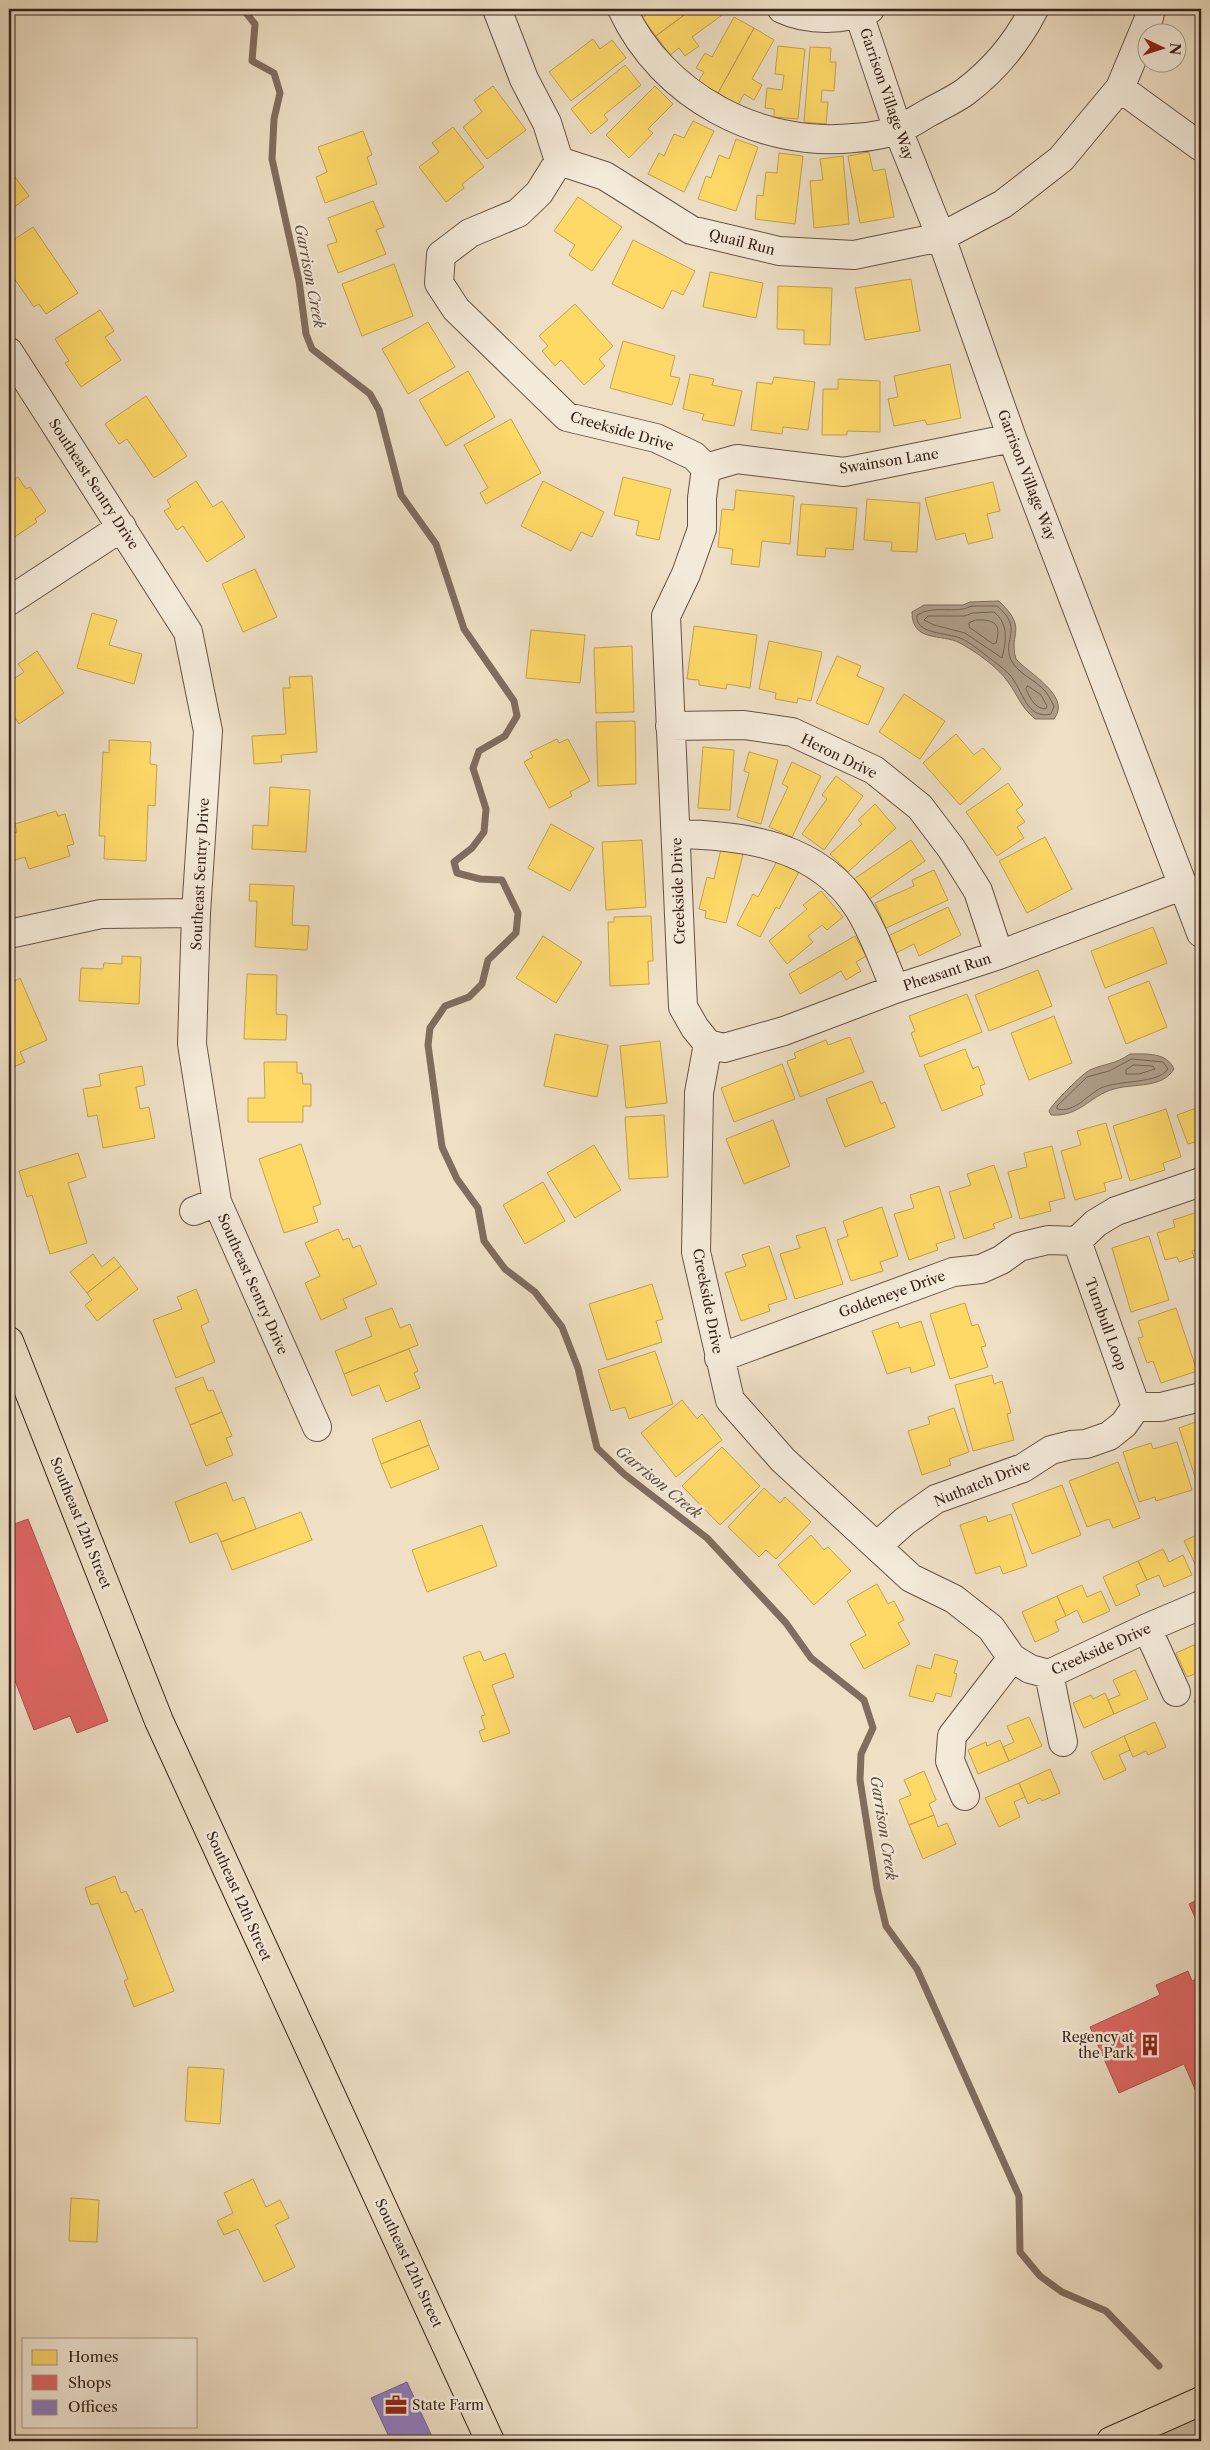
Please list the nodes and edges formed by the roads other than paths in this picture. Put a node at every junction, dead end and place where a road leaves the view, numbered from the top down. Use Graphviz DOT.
graph roads {
  1 [pos="498,9"];
  2 [pos="622,9"];
  3 [pos="782,9"];
  4 [pos="1034,9"];
  5 [pos="1151,9"];
  6 [pos="864,12"];
  7 [pos="1120,88"];
  8 [pos="898,130"];
  9 [pos="1201,147"];
  10 [pos="559,161"];
  11 [pos="941,237"];
  12 [pos="9,352"];
  13 [pos="1012,438"];
  14 [pos="706,468"];
  15 [pos="122,527"];
  16 [pos="9,601"];
  17 [pos="670,726"];
  18 [pos="676,834"];
  19 [pos="1184,885"];
  20 [pos="196,914"];
  21 [pos="1201,932"];
  22 [pos="9,934"];
  23 [pos="999,955"];
  24 [pos="895,989"];
  25 [pos="708,1044"];
  26 [pos="1201,1182"];
  27 [pos="1077,1240"];
  28 [pos="9,1341"];
  29 [pos="719,1358"];
  30 [pos="1201,1397"];
  31 [pos="1136,1407"];
  32 [pos="317,1427"];
  33 [pos="877,1546"];
  34 [pos="1201,1605"];
  35 [pos="1146,1628"];
  36 [pos="1012,1658"];
  37 [pos="1049,1674"];
  38 [pos="1176,1692"];
  39 [pos="1063,1742"];
  40 [pos="965,1796"];
  41 [pos="1201,2401"];
  42 [pos="490,2441"];
  43 [pos="1111,2441"];
  1 -- 10 [label="street"];
  2 -- 8 [label="street"];
  3 -- 6 [label="street"];
  4 -- 8 [label="street"];
  5 -- 7 [label="street, Quail Run"];
  6 -- 8 [label="street, Garrison Village Way"];
  7 -- 9 [label="street"];
  7 -- 11 [label="street, Quail Run"];
  8 -- 11 [label="street, Garrison Village Way"];
  10 -- 11 [label="street, Quail Run"];
  10 -- 14 [label="street, Creekside Drive"];
  11 -- 13 [label="street, Garrison Village Way"];
  12 -- 15 [label="street, Southeast Sentry Drive"];
  13 -- 14 [label="street, Swainson Lane"];
  13 -- 19 [label="street, Garrison Village Way"];
  14 -- 17 [label="street, Creekside Drive"];
  15 -- 16 [label="street"];
  15 -- 20 [label="street, Southeast Sentry Drive"];
  17 -- 18 [label="street, Creekside Drive"];
  17 -- 23 [label="street, Heron Drive"];
  18 -- 24 [label="street"];
  18 -- 25 [label="street, Creekside Drive"];
  19 -- 21 [label="street, Garrison Village Way"];
  19 -- 23 [label="street, Pheasant Run"];
  20 -- 22 [label="street"];
  20 -- 32 [label="street, Southeast Sentry Drive"];
  23 -- 24 [label="street, Pheasant Run"];
  24 -- 25 [label="street, Pheasant Run"];
  25 -- 29 [label="street, Creekside Drive"];
  26 -- 27 [label="street"];
  27 -- 29 [label="street, Goldeneye Drive"];
  27 -- 31 [label="street, Turnbull Loop"];
  28 -- 42 [label="main road, Southeast 12th Street"];
  29 -- 33 [label="street, Creekside Drive"];
  30 -- 31 [label="street"];
  31 -- 33 [label="street, Nuthatch Drive"];
  33 -- 36 [label="street, Creekside Drive"];
  34 -- 35 [label="street, Creekside Drive"];
  35 -- 37 [label="street, Creekside Drive"];
  35 -- 38 [label="street"];
  36 -- 37 [label="street, Creekside Drive"];
  36 -- 40 [label="street"];
  37 -- 39 [label="street"];
  41 -- 43 [label="main road"];
}
